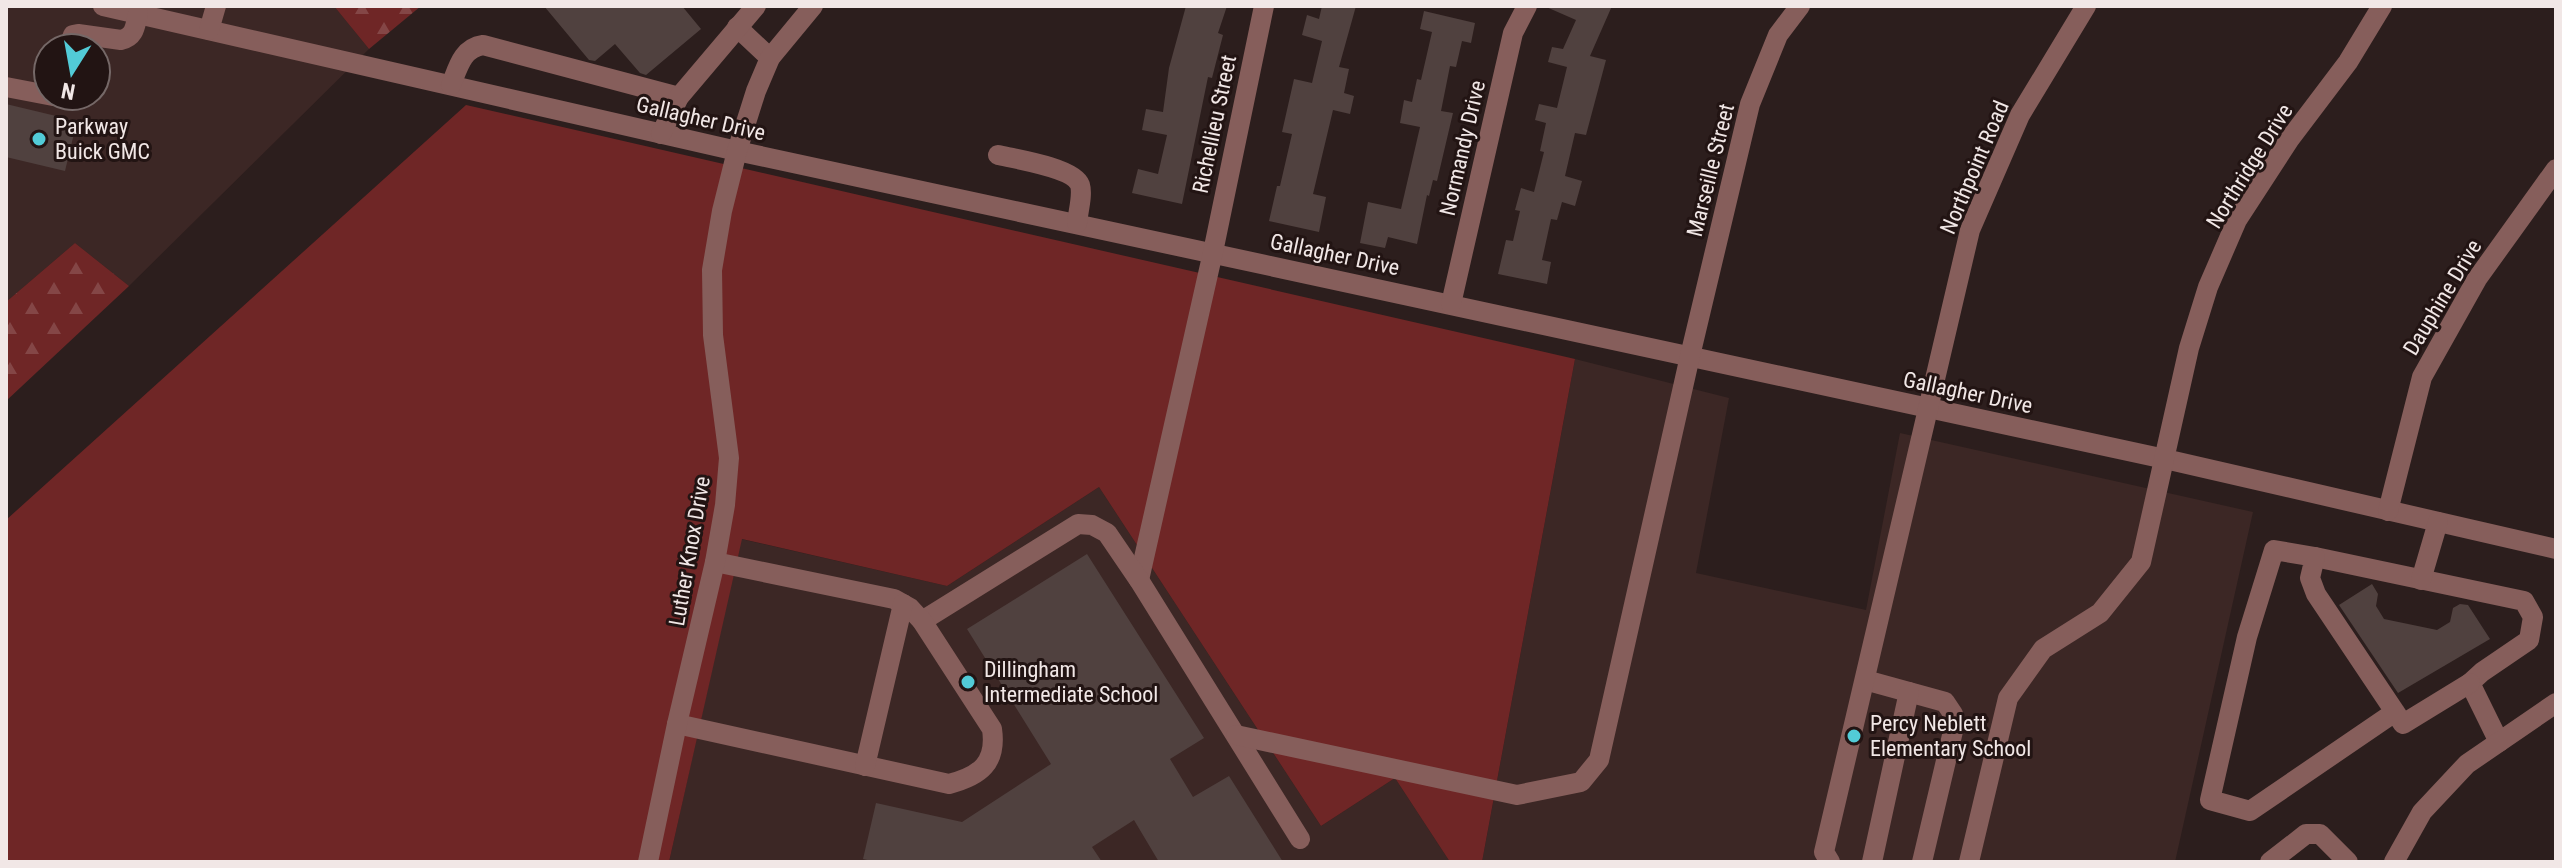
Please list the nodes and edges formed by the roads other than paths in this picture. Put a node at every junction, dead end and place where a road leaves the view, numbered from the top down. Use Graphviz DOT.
graph roads {
  1 [pos="103,6"];
  2 [pos="216,6"];
  3 [pos="756,6"];
  4 [pos="813,6"];
  5 [pos="1264,6"];
  6 [pos="1527,6"];
  7 [pos="1800,6"];
  8 [pos="2086,6"];
  9 [pos="2382,6"];
  10 [pos="138,14"];
  11 [pos="737,27"];
  12 [pos="209,30"];
  13 [pos="112,37"];
  14 [pos="770,58"];
  15 [pos="451,85"];
  16 [pos="6,87"];
  17 [pos="32,94"];
  18 [pos="679,97"];
  19 [pos="661,134"];
  20 [pos="737,151"];
  21 [pos="998,155"];
  22 [pos="2556,169"];
  23 [pos="1077,223"];
  24 [pos="1213,252"];
  25 [pos="1451,304"];
  26 [pos="1690,356"];
  27 [pos="1929,408"];
  28 [pos="2165,459"];
  29 [pos="2388,511"];
  30 [pos="2438,522"];
  31 [pos="2556,549"];
  32 [pos="2315,557"];
  33 [pos="715,562"];
  34 [pos="1139,580"];
  35 [pos="2421,580"];
  36 [pos="903,604"];
  37 [pos="922,621"];
  38 [pos="1865,680"];
  39 [pos="2470,683"];
  40 [pos="1909,692"];
  41 [pos="2556,703"];
  42 [pos="2395,712"];
  43 [pos="677,724"];
  44 [pos="1236,735"];
  45 [pos="2499,742"];
  46 [pos="865,766"];
  47 [pos="1300,839"];
  48 [pos="648,862"];
  49 [pos="1830,862"];
  50 [pos="1872,862"];
  51 [pos="1922,862"];
  52 [pos="1969,862"];
  53 [pos="2270,862"];
  54 [pos="2348,862"];
  55 [pos="2394,862"];
  1 -- 10 [label="street, Gallagher Drive"];
  2 -- 12 [label="street"];
  3 -- 11 [label="street"];
  4 -- 14 [label="street, Luther Knox Drive"];
  5 -- 24 [label="street, Richellieu Street"];
  6 -- 25 [label="street, Normandy Drive"];
  7 -- 26 [label="street, Marseille Street"];
  8 -- 27 [label="street, Northpoint Road"];
  9 -- 28 [label="street, Northridge Drive"];
  10 -- 12 [label="street, Gallagher Drive"];
  10 -- 13 [label="street"];
  11 -- 14 [label="street"];
  11 -- 18 [label="street"];
  12 -- 15 [label="street, Gallagher Drive"];
  14 -- 20 [label="street, Luther Knox Drive"];
  15 -- 18 [label="street"];
  15 -- 19 [label="street, Gallagher Drive"];
  16 -- 17 [label="street"];
  18 -- 19 [label="street"];
  19 -- 20 [label="street, Gallagher Drive"];
  20 -- 23 [label="street, Gallagher Drive"];
  20 -- 33 [label="street, Luther Knox Drive"];
  21 -- 23 [label="street"];
  22 -- 29 [label="street, Dauphine Drive"];
  23 -- 24 [label="street, Gallagher Drive"];
  24 -- 25 [label="street, Gallagher Drive"];
  24 -- 34 [label="street, Richellieu Street"];
  25 -- 26 [label="street, Gallagher Drive"];
  26 -- 27 [label="street, Gallagher Drive"];
  26 -- 44 [label="street, Marseille Street"];
  27 -- 28 [label="street, Gallagher Drive"];
  27 -- 38 [label="street, Northpoint Road"];
  28 -- 29 [label="street, Gallagher Drive"];
  28 -- 52 [label="street, Northridge Drive"];
  29 -- 30 [label="street, Gallagher Drive"];
  30 -- 31 [label="street, Gallagher Drive"];
  30 -- 35 [label="street"];
  32 -- 35 [label="street"];
  32 -- 42 [label="street"];
  32 -- 42 [label="street"];
  33 -- 36 [label="street"];
  33 -- 43 [label="street, Luther Knox Drive"];
  34 -- 37 [label="street"];
  34 -- 44 [label="street"];
  35 -- 39 [label="street"];
  36 -- 37 [label="street"];
  36 -- 46 [label="street"];
  37 -- 46 [label="street"];
  38 -- 40 [label="street"];
  38 -- 49 [label="street, Northpoint Road"];
  39 -- 42 [label="street"];
  39 -- 45 [label="street"];
  40 -- 50 [label="street"];
  40 -- 51 [label="street"];
  41 -- 45 [label="street"];
  43 -- 46 [label="street"];
  43 -- 48 [label="street, Luther Knox Drive"];
  44 -- 47 [label="street"];
  45 -- 55 [label="street"];
  53 -- 54 [label="street"];
}
